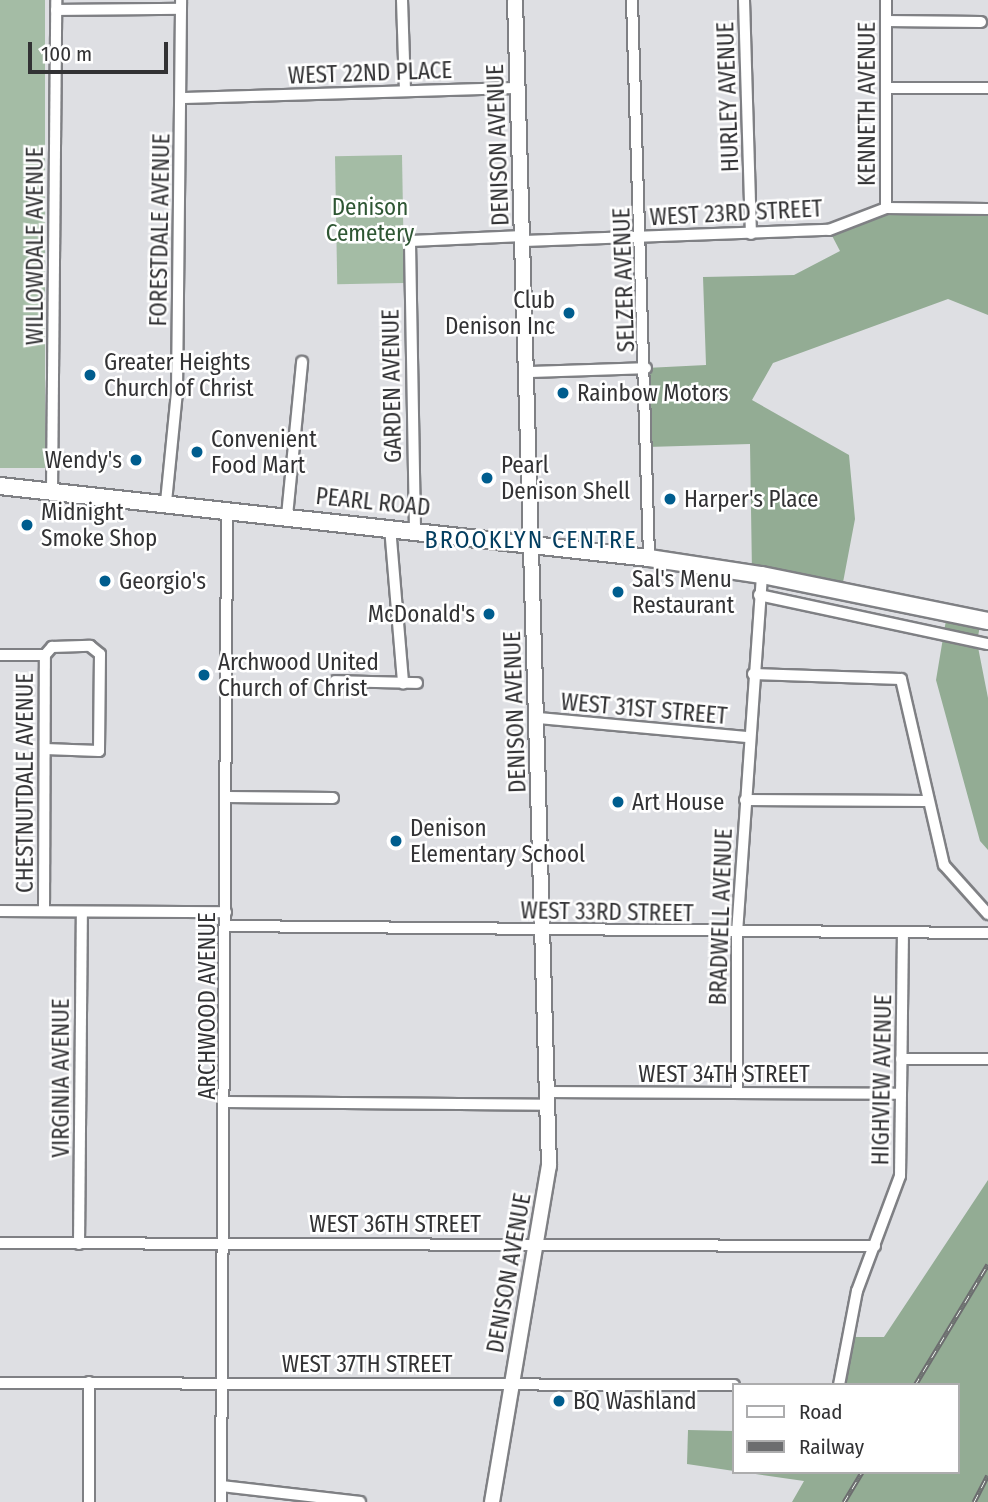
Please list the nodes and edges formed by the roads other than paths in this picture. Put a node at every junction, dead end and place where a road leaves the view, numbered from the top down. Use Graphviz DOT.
graph roads {
  1 [pos="402,0"];
  2 [pos="514,0"];
  3 [pos="632,0"];
  4 [pos="744,0"];
  5 [pos="886,0"];
  6 [pos="181,4"];
  7 [pos="56,5"];
  8 [pos="886,20"];
  9 [pos="981,22"];
  10 [pos="518,88"];
  11 [pos="887,88"];
  12 [pos="988,88"];
  13 [pos="405,91"];
  14 [pos="181,98"];
  15 [pos="886,208"];
  16 [pos="988,209"];
  17 [pos="751,234"];
  18 [pos="642,237"];
  19 [pos="524,239"];
  20 [pos="410,241"];
  21 [pos="302,362"];
  22 [pos="646,368"];
  23 [pos="528,372"];
  24 [pos="0,486"];
  25 [pos="52,492"];
  26 [pos="166,502"];
  27 [pos="228,509"];
  28 [pos="287,516"];
  29 [pos="390,526"];
  30 [pos="415,529"];
  31 [pos="533,544"];
  32 [pos="649,558"];
  33 [pos="762,575"];
  34 [pos="759,595"];
  35 [pos="988,621"];
  36 [pos="988,644"];
  37 [pos="0,655"];
  38 [pos="45,655"];
  39 [pos="753,674"];
  40 [pos="335,681"];
  41 [pos="403,683"];
  42 [pos="417,683"];
  43 [pos="538,719"];
  44 [pos="747,737"];
  45 [pos="45,749"];
  46 [pos="227,797"];
  47 [pos="332,798"];
  48 [pos="745,800"];
  49 [pos="927,801"];
  50 [pos="0,911"];
  51 [pos="44,911"];
  52 [pos="82,912"];
  53 [pos="226,912"];
  54 [pos="988,914"];
  55 [pos="226,926"];
  56 [pos="544,930"];
  57 [pos="737,933"];
  58 [pos="988,933"];
  59 [pos="903,934"];
  60 [pos="901,1059"];
  61 [pos="988,1059"];
  62 [pos="737,1093"];
  63 [pos="901,1094"];
  64 [pos="547,1098"];
  65 [pos="226,1102"];
  66 [pos="0,1243"];
  67 [pos="79,1244"];
  68 [pos="225,1244"];
  69 [pos="537,1245"];
  70 [pos="875,1246"];
  71 [pos="89,1382"];
  72 [pos="222,1382"];
  73 [pos="0,1383"];
  74 [pos="839,1383"];
  75 [pos="512,1385"];
  76 [pos="732,1385"];
  77 [pos="222,1486"];
  78 [pos="89,1502"];
  79 [pos="221,1502"];
  80 [pos="360,1502"];
  81 [pos="492,1502"];
  1 -- 13 [label="street"];
  2 -- 10 [label="main road, DENISON AVENUE"];
  3 -- 18 [label="street, SELZER AVENUE"];
  4 -- 17 [label="street, HURLEY AVENUE"];
  5 -- 8 [label="street, KENNETH AVENUE"];
  6 -- 7 [label="street"];
  6 -- 14 [label="street, FORESTDALE AVENUE"];
  7 -- 25 [label="street, WILLOWDALE AVENUE"];
  8 -- 9 [label="street"];
  8 -- 11 [label="street, KENNETH AVENUE"];
  10 -- 13 [label="street, WEST 22ND PLACE"];
  10 -- 19 [label="main road, DENISON AVENUE"];
  11 -- 12 [label="street"];
  11 -- 15 [label="street, KENNETH AVENUE"];
  13 -- 14 [label="street, WEST 22ND PLACE"];
  14 -- 26 [label="street, FORESTDALE AVENUE"];
  15 -- 16 [label="street, WEST 23RD STREET"];
  15 -- 17 [label="street, WEST 23RD STREET"];
  17 -- 18 [label="street, WEST 23RD STREET"];
  18 -- 19 [label="street, WEST 23RD STREET"];
  18 -- 22 [label="street, SELZER AVENUE"];
  19 -- 20 [label="street, WEST 23RD STREET"];
  19 -- 23 [label="main road, DENISON AVENUE"];
  20 -- 30 [label="street, GARDEN AVENUE"];
  21 -- 28 [label="street"];
  22 -- 23 [label="street"];
  22 -- 32 [label="street, SELZER AVENUE"];
  23 -- 31 [label="main road, DENISON AVENUE"];
  24 -- 25 [label="main road, PEARL ROAD"];
  25 -- 26 [label="main road, PEARL ROAD"];
  26 -- 27 [label="main road, PEARL ROAD"];
  27 -- 28 [label="main road, PEARL ROAD"];
  27 -- 46 [label="street, ARCHWOOD AVENUE"];
  28 -- 29 [label="main road, PEARL ROAD"];
  29 -- 30 [label="main road, PEARL ROAD"];
  29 -- 41 [label="street"];
  30 -- 31 [label="main road, PEARL ROAD"];
  31 -- 32 [label="main road, PEARL ROAD"];
  31 -- 43 [label="main road, DENISON AVENUE"];
  32 -- 33 [label="main road, PEARL ROAD"];
  33 -- 34 [label="street, BRADWELL AVENUE"];
  33 -- 35 [label="main road, PEARL ROAD"];
  34 -- 36 [label="street"];
  34 -- 39 [label="street, BRADWELL AVENUE"];
  37 -- 38 [label="street"];
  38 -- 45 [label="street, CHESTNUTDALE AVENUE"];
  38 -- 45 [label="street"];
  39 -- 44 [label="street, BRADWELL AVENUE"];
  39 -- 49 [label="street"];
  40 -- 41 [label="street"];
  41 -- 42 [label="street"];
  43 -- 44 [label="street, WEST 31ST STREET"];
  43 -- 56 [label="main road, DENISON AVENUE"];
  44 -- 48 [label="street, BRADWELL AVENUE"];
  45 -- 51 [label="street, CHESTNUTDALE AVENUE"];
  46 -- 47 [label="street"];
  46 -- 53 [label="street, ARCHWOOD AVENUE"];
  48 -- 49 [label="street"];
  48 -- 57 [label="street, BRADWELL AVENUE"];
  49 -- 54 [label="street"];
  50 -- 51 [label="street"];
  51 -- 52 [label="street"];
  52 -- 53 [label="street"];
  52 -- 67 [label="street, VIRGINIA AVENUE"];
  53 -- 55 [label="street, ARCHWOOD AVENUE"];
  55 -- 56 [label="street, WEST 33RD STREET"];
  55 -- 65 [label="street, ARCHWOOD AVENUE"];
  56 -- 57 [label="street, WEST 33RD STREET"];
  56 -- 64 [label="main road, DENISON AVENUE"];
  57 -- 59 [label="street, WEST 33RD STREET"];
  57 -- 62 [label="street, BRADWELL AVENUE"];
  58 -- 59 [label="street, WEST 33RD STREET"];
  59 -- 60 [label="street, HIGHVIEW AVENUE"];
  60 -- 61 [label="street"];
  60 -- 63 [label="street, HIGHVIEW AVENUE"];
  62 -- 63 [label="street, WEST 34TH STREET"];
  62 -- 64 [label="street, WEST 34TH STREET"];
  63 -- 70 [label="street, HIGHVIEW AVENUE"];
  64 -- 65 [label="street, WEST 34TH STREET"];
  64 -- 69 [label="main road, DENISON AVENUE"];
  65 -- 68 [label="street, ARCHWOOD AVENUE"];
  66 -- 67 [label="street, WEST 36TH STREET"];
  67 -- 68 [label="street, WEST 36TH STREET"];
  68 -- 69 [label="street, WEST 36TH STREET"];
  68 -- 72 [label="street, ARCHWOOD AVENUE"];
  69 -- 70 [label="street, WEST 36TH STREET"];
  69 -- 75 [label="main road, DENISON AVENUE"];
  70 -- 74 [label="street, HIGHVIEW AVENUE"];
  71 -- 72 [label="street, WEST 37TH STREET"];
  71 -- 73 [label="street, WEST 37TH STREET"];
  71 -- 78 [label="street"];
  72 -- 75 [label="street, WEST 37TH STREET"];
  72 -- 77 [label="street, ARCHWOOD AVENUE"];
  75 -- 76 [label="street, WEST 37TH STREET"];
  75 -- 81 [label="main road, DENISON AVENUE"];
  77 -- 79 [label="street, ARCHWOOD AVENUE"];
  77 -- 80 [label="street"];
}
